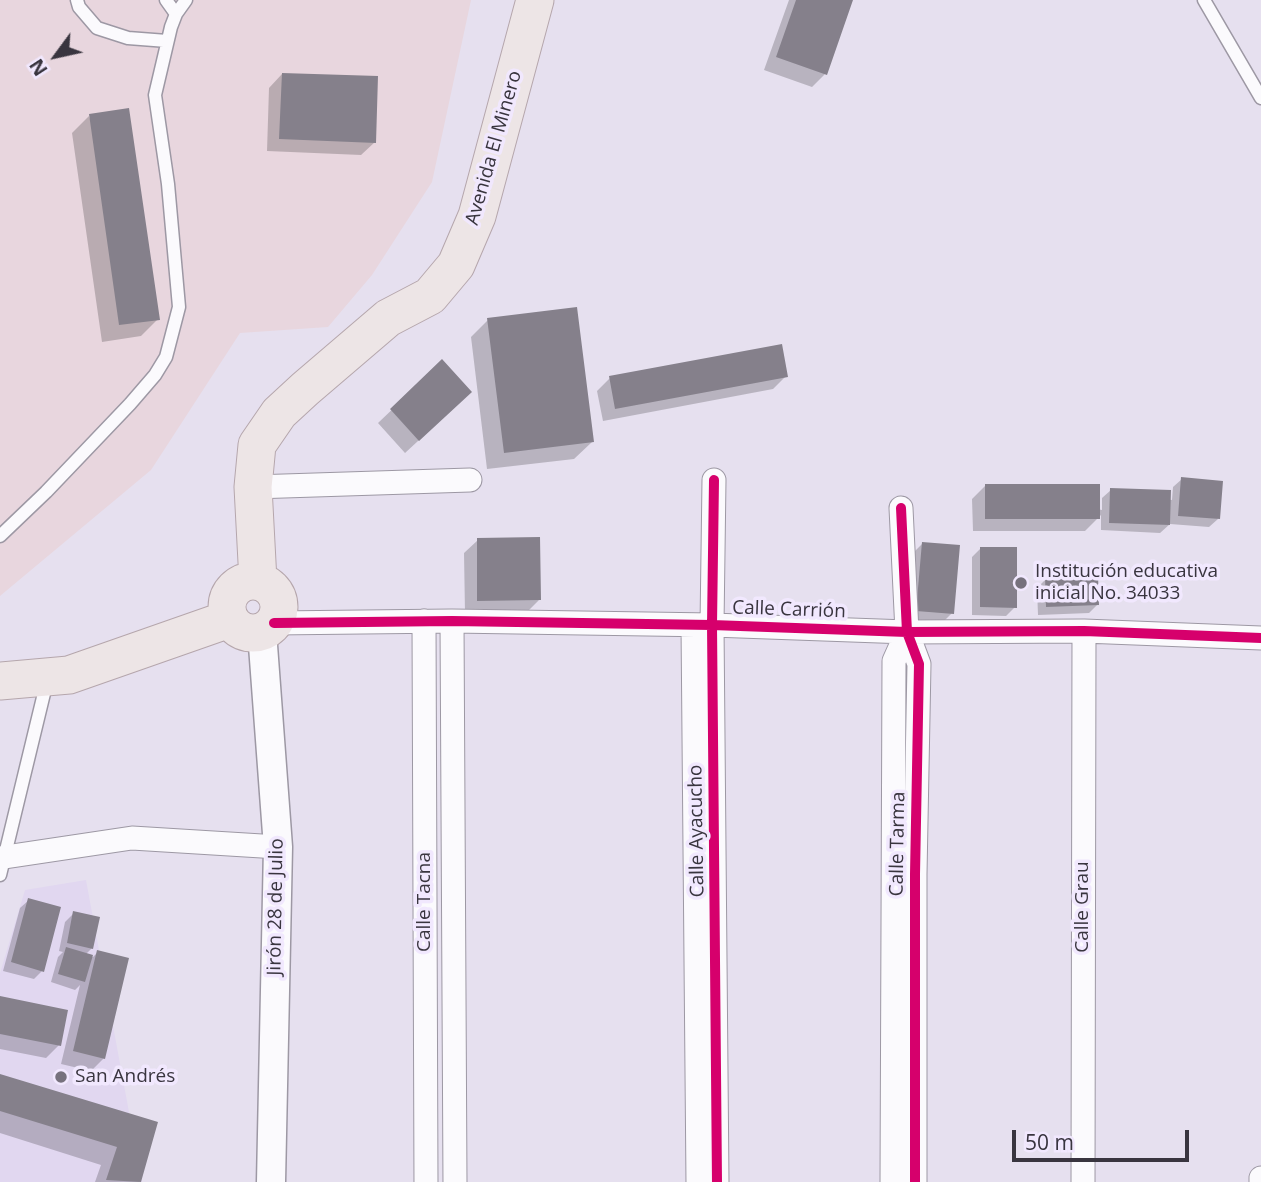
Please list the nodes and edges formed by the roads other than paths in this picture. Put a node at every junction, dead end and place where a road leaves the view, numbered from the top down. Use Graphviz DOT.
graph roads {
  1 [pos="76,0"];
  2 [pos="166,0"];
  3 [pos="186,0"];
  4 [pos="535,0"];
  5 [pos="1204,0"];
  6 [pos="176,14"];
  7 [pos="167,41"];
  8 [pos="1261,99"];
  9 [pos="470,480"];
  10 [pos="714,480"];
  11 [pos="253,487"];
  12 [pos="901,508"];
  13 [pos="0,536"];
  14 [pos="424,621"];
  15 [pos="452,621"];
  16 [pos="255,625"];
  17 [pos="703,625"];
  18 [pos="1084,631"];
  19 [pos="907,632"];
  20 [pos="1261,638"];
  21 [pos="48,677"];
  22 [pos="0,681"];
  23 [pos="278,847"];
  24 [pos="3,866"];
  25 [pos="904,872"];
  26 [pos="426,1083"];
  27 [pos="892,1085"];
  28 [pos="455,1087"];
  29 [pos="915,1090"];
  30 [pos="707,1122"];
  31 [pos="271,1182"];
  32 [pos="426,1182"];
  33 [pos="456,1182"];
  34 [pos="698,1182"];
  35 [pos="716,1182"];
  36 [pos="892,1182"];
  37 [pos="915,1182"];
  38 [pos="1083,1182"];
  1 -- 7 [label="lane"];
  2 -- 6 [label="lane"];
  3 -- 6 [label="lane"];
  4 -- 11 [label="main road, Avenida El Minero"];
  5 -- 8 [label="lane"];
  6 -- 7 [label="lane"];
  7 -- 13 [label="lane"];
  9 -- 11 [label="street"];
  10 -- 17 [label="street, Calle Ayacucho"];
  11 -- 16 [label="main road, Avenida El Minero"];
  12 -- 19 [label="street, Calle Tarma"];
  14 -- 15 [label="street, Calle Carrión"];
  14 -- 16 [label="street, Calle Carrión"];
  14 -- 26 [label="street, Calle Tacna"];
  15 -- 17 [label="street, Calle Carrión"];
  15 -- 28 [label="street, Calle Tacna"];
  16 -- 21 [label="main road"];
  16 -- 23 [label="street, Jirón 28 de Julio"];
  17 -- 19 [label="street, Calle Carrión"];
  17 -- 30 [label="street, Calle Ayacucho"];
  18 -- 19 [label="street, Calle Carrión"];
  18 -- 20 [label="street, Calle Carrión"];
  18 -- 38 [label="street, Calle Grau"];
  19 -- 25 [label="street, Calle Tarma"];
  21 -- 22 [label="main road"];
  21 -- 24 [label="lane"];
  23 -- 24 [label="street"];
  23 -- 31 [label="street, Jirón 28 de Julio"];
  25 -- 27 [label="street, Calle Tarma"];
  25 -- 29 [label="street, Calle Tarma"];
  26 -- 28 [label="street"];
  26 -- 32 [label="street, Calle Tacna"];
  27 -- 29 [label="street"];
  27 -- 36 [label="street, Calle Tarma"];
  28 -- 33 [label="street, Calle Tacna"];
  29 -- 37 [label="street, Calle Tarma"];
  30 -- 34 [label="street, Calle Ayacucho"];
  30 -- 35 [label="street, Calle Ayacucho"];
}
